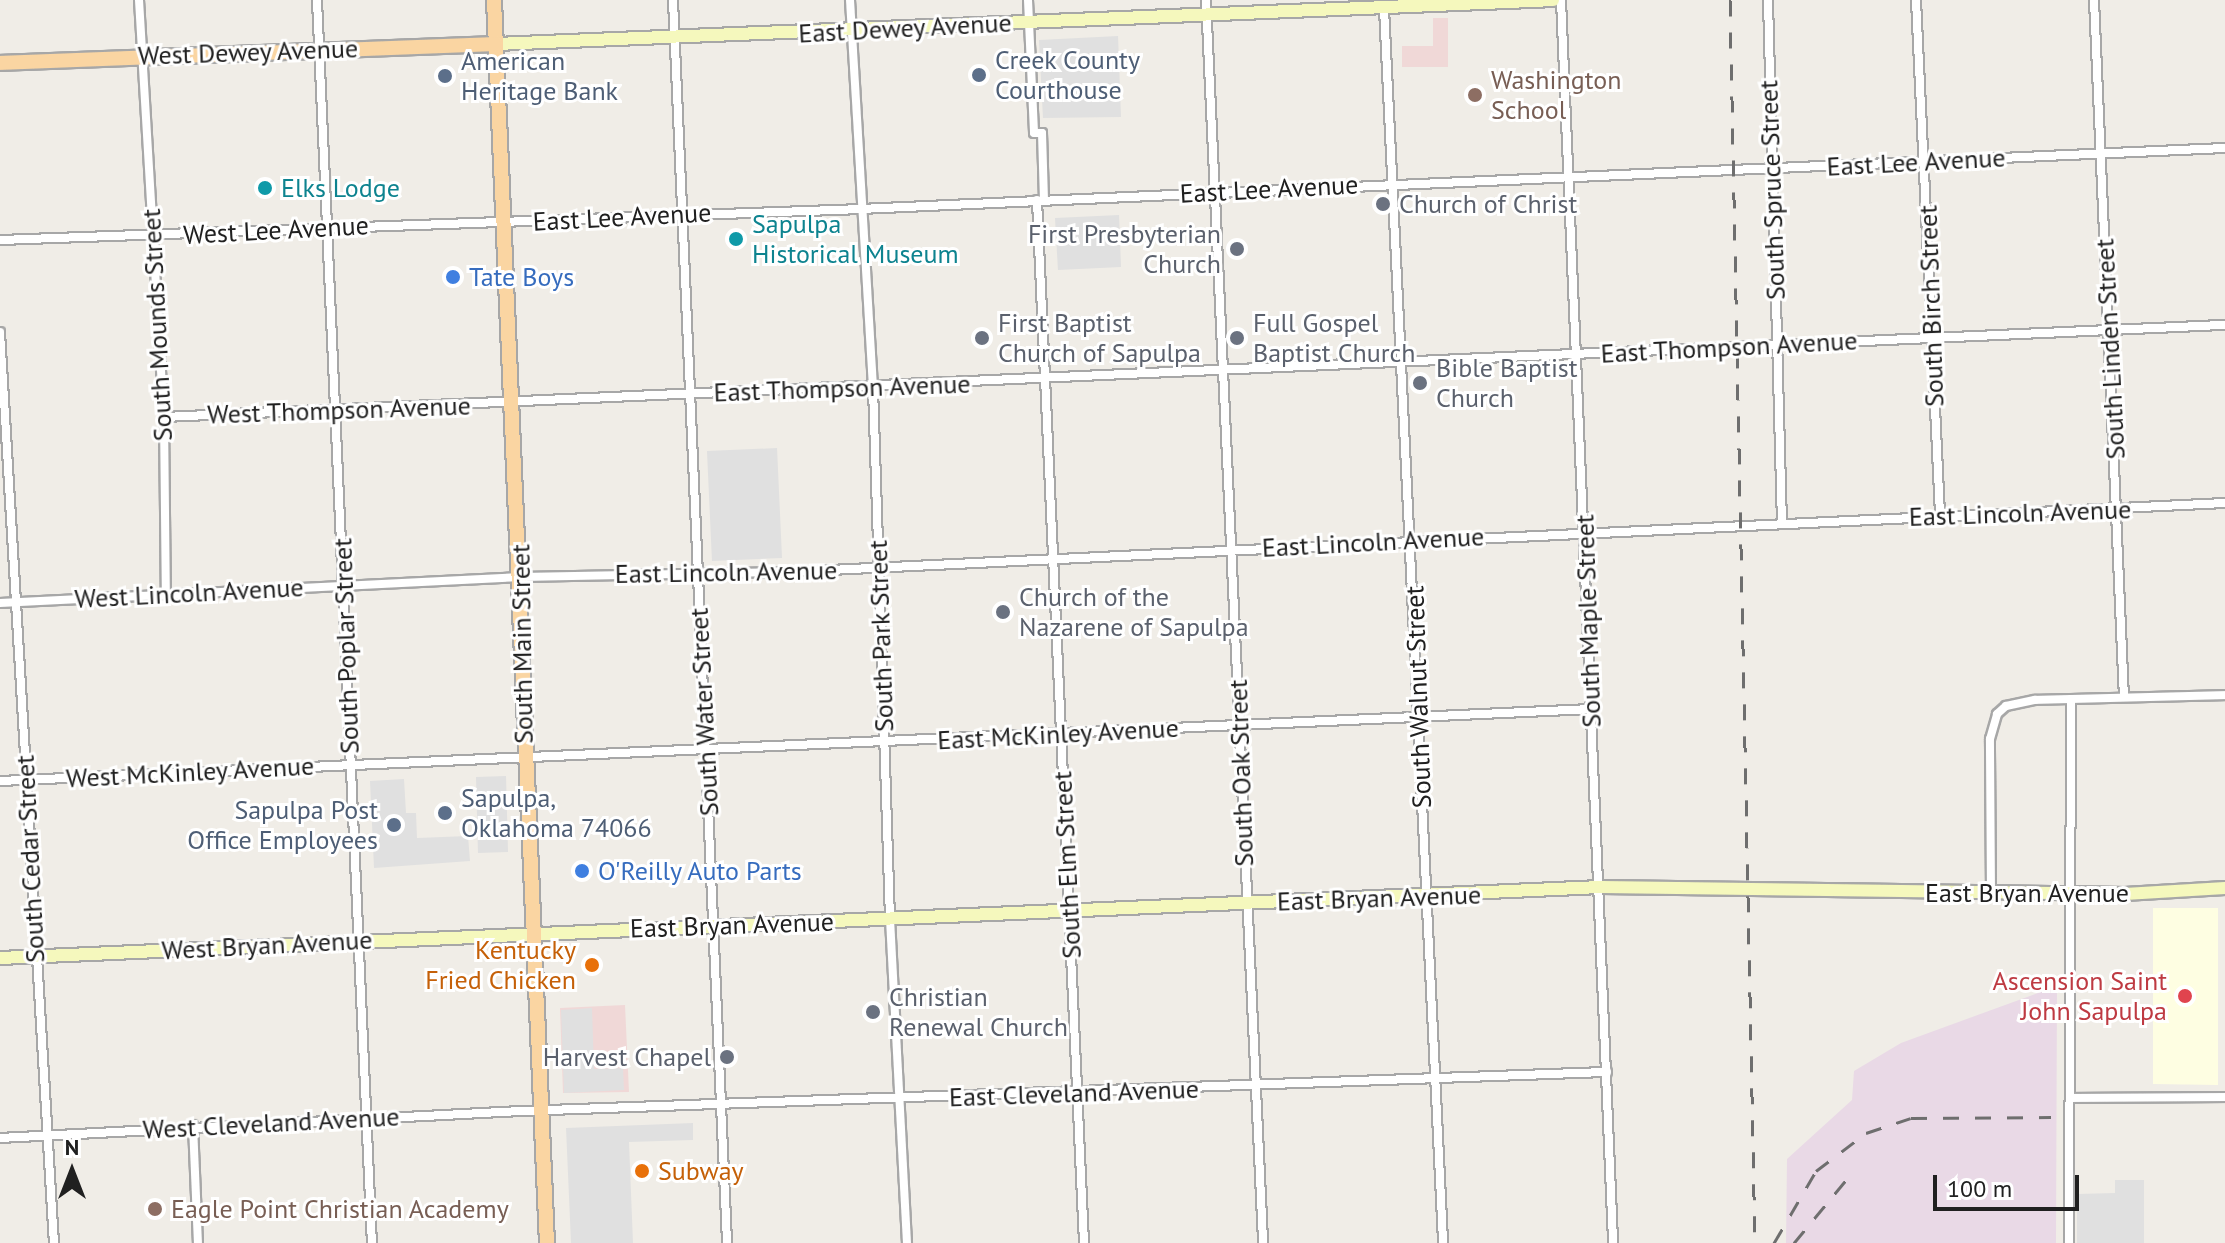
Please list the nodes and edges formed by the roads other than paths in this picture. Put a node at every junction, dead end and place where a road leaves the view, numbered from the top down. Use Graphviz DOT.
graph roads {
  1 [pos="139,0"];
  2 [pos="317,0"];
  3 [pos="494,0"];
  4 [pos="673,0"];
  5 [pos="850,0"];
  6 [pos="1028,0"];
  7 [pos="1206,0"];
  8 [pos="1553,0"];
  9 [pos="1561,0"];
  10 [pos="1768,0"];
  11 [pos="1916,0"];
  12 [pos="2094,0"];
  13 [pos="1384,8"];
  14 [pos="1206,15"];
  15 [pos="1029,22"];
  16 [pos="851,30"];
  17 [pos="674,38"];
  18 [pos="496,44"];
  19 [pos="318,49"];
  20 [pos="142,57"];
  21 [pos="0,63"];
  22 [pos="2225,148"];
  23 [pos="2101,154"];
  24 [pos="1926,161"];
  25 [pos="1771,169"];
  26 [pos="1569,175"];
  27 [pos="1394,184"];
  28 [pos="1214,192"];
  29 [pos="1040,199"];
  30 [pos="860,209"];
  31 [pos="683,213"];
  32 [pos="505,221"];
  33 [pos="327,228"];
  34 [pos="152,236"];
  35 [pos="0,240"];
  36 [pos="2225,325"];
  37 [pos="2109,331"];
  38 [pos="0,332"];
  39 [pos="1932,338"];
  40 [pos="1777,347"];
  41 [pos="1579,355"];
  42 [pos="1401,361"];
  43 [pos="1226,370"];
  44 [pos="1048,380"];
  45 [pos="873,387"];
  46 [pos="694,393"];
  47 [pos="513,402"];
  48 [pos="337,409"];
  49 [pos="164,417"];
  50 [pos="2225,503"];
  51 [pos="2117,509"];
  52 [pos="0,512"];
  53 [pos="12,512"];
  54 [pos="1940,515"];
  55 [pos="1782,524"];
  56 [pos="1584,532"];
  57 [pos="1412,541"];
  58 [pos="1231,549"];
  59 [pos="1055,559"];
  60 [pos="878,567"];
  61 [pos="698,570"];
  62 [pos="521,577"];
  63 [pos="344,585"];
  64 [pos="166,594"];
  65 [pos="17,602"];
  66 [pos="0,603"];
  67 [pos="2225,695"];
  68 [pos="2124,697"];
  69 [pos="2071,699"];
  70 [pos="1592,709"];
  71 [pos="1420,720"];
  72 [pos="1239,726"];
  73 [pos="1060,734"];
  74 [pos="884,742"];
  75 [pos="706,747"];
  76 [pos="524,761"];
  77 [pos="350,767"];
  78 [pos="25,780"];
  79 [pos="0,781"];
  80 [pos="1602,887"];
  81 [pos="2225,888"];
  82 [pos="1991,893"];
  83 [pos="2070,894"];
  84 [pos="1424,896"];
  85 [pos="1246,903"];
  86 [pos="1069,911"];
  87 [pos="890,919"];
  88 [pos="713,925"];
  89 [pos="533,933"];
  90 [pos="359,941"];
  91 [pos="35,956"];
  92 [pos="0,958"];
  93 [pos="1607,1072"];
  94 [pos="1435,1076"];
  95 [pos="1256,1085"];
  96 [pos="1079,1093"];
  97 [pos="2225,1097"];
  98 [pos="2070,1098"];
  99 [pos="901,1100"];
  100 [pos="721,1105"];
  101 [pos="541,1110"];
  102 [pos="367,1118"];
  103 [pos="193,1125"];
  104 [pos="49,1137"];
  105 [pos="0,1138"];
  106 [pos="54,1243"];
  107 [pos="198,1243"];
  108 [pos="372,1243"];
  109 [pos="547,1243"];
  110 [pos="727,1243"];
  111 [pos="907,1243"];
  112 [pos="1084,1243"];
  113 [pos="1263,1243"];
  114 [pos="1443,1243"];
  115 [pos="1613,1243"];
  116 [pos="2069,1243"];
  1 -- 20 [label="street, South Mounds Street"];
  2 -- 19 [label="street, South Poplar Street"];
  3 -- 18 [label="main road, South Main Street"];
  4 -- 17 [label="street, South Water Street"];
  5 -- 16 [label="street, South Park Street"];
  6 -- 15 [label="street, South Elm Street"];
  7 -- 14 [label="street, South Oak Street"];
  8 -- 13 [label="street, East Dewey Avenue"];
  9 -- 26 [label="street, South Maple Street"];
  10 -- 25 [label="street, South Spruce Street"];
  11 -- 24 [label="street, South Birch Street"];
  12 -- 23 [label="street, South Linden Street"];
  13 -- 14 [label="street, East Dewey Avenue"];
  13 -- 27 [label="street, South Walnut Street"];
  14 -- 15 [label="street, East Dewey Avenue"];
  14 -- 28 [label="street, South Oak Street"];
  15 -- 16 [label="street, East Dewey Avenue"];
  15 -- 29 [label="street, South Elm Street"];
  16 -- 17 [label="street, East Dewey Avenue"];
  16 -- 30 [label="street, South Park Street"];
  17 -- 18 [label="street, East Dewey Avenue"];
  17 -- 31 [label="street, South Water Street"];
  18 -- 19 [label="main road, West Dewey Avenue"];
  18 -- 32 [label="main road, South Main Street"];
  19 -- 20 [label="main road, West Dewey Avenue"];
  19 -- 33 [label="street, South Poplar Street"];
  20 -- 21 [label="main road, West Dewey Avenue"];
  20 -- 34 [label="street, South Mounds Street"];
  22 -- 23 [label="street, East Lee Avenue"];
  23 -- 24 [label="street, East Lee Avenue"];
  23 -- 37 [label="street, South Linden Street"];
  24 -- 25 [label="street, East Lee Avenue"];
  24 -- 39 [label="street, South Birch Street"];
  25 -- 26 [label="street, East Lee Avenue"];
  25 -- 40 [label="street, South Spruce Street"];
  26 -- 27 [label="street, East Lee Avenue"];
  26 -- 41 [label="street, South Maple Street"];
  27 -- 28 [label="street, East Lee Avenue"];
  27 -- 42 [label="street, South Walnut Street"];
  28 -- 29 [label="street, East Lee Avenue"];
  28 -- 43 [label="street, South Oak Street"];
  29 -- 30 [label="street, East Lee Avenue"];
  29 -- 44 [label="street, South Elm Street"];
  30 -- 31 [label="street, East Lee Avenue"];
  30 -- 45 [label="street, South Park Street"];
  31 -- 32 [label="street, East Lee Avenue"];
  31 -- 46 [label="street, South Water Street"];
  32 -- 33 [label="street, West Lee Avenue"];
  32 -- 47 [label="main road, South Main Street"];
  33 -- 34 [label="street, West Lee Avenue"];
  33 -- 48 [label="street, South Poplar Street"];
  34 -- 35 [label="street, West Lee Avenue"];
  34 -- 49 [label="street, South Mounds Street"];
  36 -- 37 [label="street, East Thompson Avenue"];
  37 -- 39 [label="street, East Thompson Avenue"];
  37 -- 51 [label="street, South Linden Street"];
  38 -- 53 [label="street, South Cedar Street"];
  39 -- 40 [label="street, East Thompson Avenue"];
  39 -- 54 [label="street, South Birch Street"];
  40 -- 41 [label="street, East Thompson Avenue"];
  40 -- 55 [label="street, South Spruce Street"];
  41 -- 42 [label="street, East Thompson Avenue"];
  41 -- 56 [label="street, South Maple Street"];
  42 -- 43 [label="street, East Thompson Avenue"];
  42 -- 57 [label="street, South Walnut Street"];
  43 -- 44 [label="street, East Thompson Avenue"];
  43 -- 58 [label="street, South Oak Street"];
  44 -- 45 [label="street, East Thompson Avenue"];
  44 -- 59 [label="street, South Elm Street"];
  45 -- 46 [label="street, East Thompson Avenue"];
  45 -- 60 [label="street, South Park Street"];
  46 -- 47 [label="street, East Thompson Avenue"];
  46 -- 61 [label="street, South Water Street"];
  47 -- 48 [label="street, West Thompson Avenue"];
  47 -- 62 [label="main road, South Main Street"];
  48 -- 49 [label="street, West Thompson Avenue"];
  48 -- 63 [label="street, South Poplar Street"];
  49 -- 64 [label="street, South Mounds Street"];
  50 -- 51 [label="street, East Lincoln Avenue"];
  51 -- 54 [label="street, East Lincoln Avenue"];
  51 -- 68 [label="street, South Linden Street"];
  52 -- 53 [label="street"];
  53 -- 65 [label="street, South Cedar Street"];
  54 -- 55 [label="street, East Lincoln Avenue"];
  55 -- 56 [label="street, East Lincoln Avenue"];
  56 -- 57 [label="street, East Lincoln Avenue"];
  56 -- 70 [label="street, South Maple Street"];
  57 -- 58 [label="street, East Lincoln Avenue"];
  57 -- 71 [label="street, South Walnut Street"];
  58 -- 59 [label="street, East Lincoln Avenue"];
  58 -- 72 [label="street, South Oak Street"];
  59 -- 60 [label="street, East Lincoln Avenue"];
  59 -- 73 [label="street, South Elm Street"];
  60 -- 61 [label="street, East Lincoln Avenue"];
  60 -- 74 [label="street, South Park Street"];
  61 -- 62 [label="street, East Lincoln Avenue"];
  61 -- 75 [label="street, South Water Street"];
  62 -- 63 [label="street, West Lincoln Avenue"];
  62 -- 76 [label="main road, South Main Street"];
  63 -- 64 [label="street, West Lincoln Avenue"];
  63 -- 77 [label="street, South Poplar Street"];
  64 -- 65 [label="street, West Lincoln Avenue"];
  65 -- 66 [label="street, West Lincoln Avenue"];
  65 -- 78 [label="street, South Cedar Street"];
  67 -- 68 [label="street"];
  68 -- 69 [label="street"];
  69 -- 82 [label="street"];
  69 -- 83 [label="street"];
  70 -- 71 [label="street, East McKinley Avenue"];
  70 -- 80 [label="street, South Maple Street"];
  71 -- 72 [label="street, East McKinley Avenue"];
  71 -- 84 [label="street, South Walnut Street"];
  72 -- 73 [label="street, East McKinley Avenue"];
  72 -- 85 [label="street, South Oak Street"];
  73 -- 74 [label="street, East McKinley Avenue"];
  73 -- 86 [label="street, South Elm Street"];
  74 -- 75 [label="street, East McKinley Avenue"];
  74 -- 87 [label="street, South Park Street"];
  75 -- 76 [label="street, East McKinley Avenue"];
  75 -- 88 [label="street, South Water Street"];
  76 -- 77 [label="street, West McKinley Avenue"];
  76 -- 89 [label="main road, South Main Street"];
  77 -- 78 [label="street, West McKinley Avenue"];
  77 -- 90 [label="street, South Poplar Street"];
  78 -- 79 [label="street, West McKinley Avenue"];
  78 -- 91 [label="street, South Cedar Street"];
  80 -- 82 [label="street, East Bryan Avenue"];
  80 -- 84 [label="street, East Bryan Avenue"];
  80 -- 93 [label="street, South Maple Street"];
  81 -- 83 [label="street, East Bryan Avenue"];
  82 -- 83 [label="street, East Bryan Avenue"];
  83 -- 98 [label="street"];
  84 -- 85 [label="street, East Bryan Avenue"];
  84 -- 94 [label="street, South Walnut Street"];
  85 -- 86 [label="street, East Bryan Avenue"];
  85 -- 95 [label="street, South Oak Street"];
  86 -- 87 [label="street, East Bryan Avenue"];
  86 -- 96 [label="street, South Elm Street"];
  87 -- 88 [label="street, East Bryan Avenue"];
  87 -- 99 [label="street, South Park Street"];
  88 -- 89 [label="street, East Bryan Avenue"];
  88 -- 100 [label="street, South Water Street"];
  89 -- 90 [label="street, West Bryan Avenue"];
  89 -- 101 [label="main road, South Main Street"];
  90 -- 91 [label="street, West Bryan Avenue"];
  90 -- 102 [label="street, South Poplar Street"];
  91 -- 92 [label="street, West Bryan Avenue"];
  91 -- 104 [label="street, South Cedar Street"];
  93 -- 94 [label="street, East Cleveland Avenue"];
  93 -- 115 [label="street, South Maple Street"];
  94 -- 95 [label="street, East Cleveland Avenue"];
  94 -- 114 [label="street, South Walnut Street"];
  95 -- 96 [label="street, East Cleveland Avenue"];
  95 -- 113 [label="street, South Oak Street"];
  96 -- 99 [label="street, East Cleveland Avenue"];
  96 -- 112 [label="street, South Elm Street"];
  97 -- 98 [label="street"];
  98 -- 116 [label="street"];
  99 -- 100 [label="street, East Cleveland Avenue"];
  99 -- 111 [label="street, South Park Street"];
  100 -- 101 [label="street, East Cleveland Avenue"];
  100 -- 110 [label="street, South Water Street"];
  101 -- 102 [label="street, West Cleveland Avenue"];
  101 -- 109 [label="main road, South Main Street"];
  102 -- 103 [label="street, West Cleveland Avenue"];
  102 -- 108 [label="street, South Poplar Street"];
  103 -- 104 [label="street, West Cleveland Avenue"];
  103 -- 107 [label="street"];
  104 -- 105 [label="street, West Cleveland Avenue"];
  104 -- 106 [label="street, South Cedar Street"];
}
